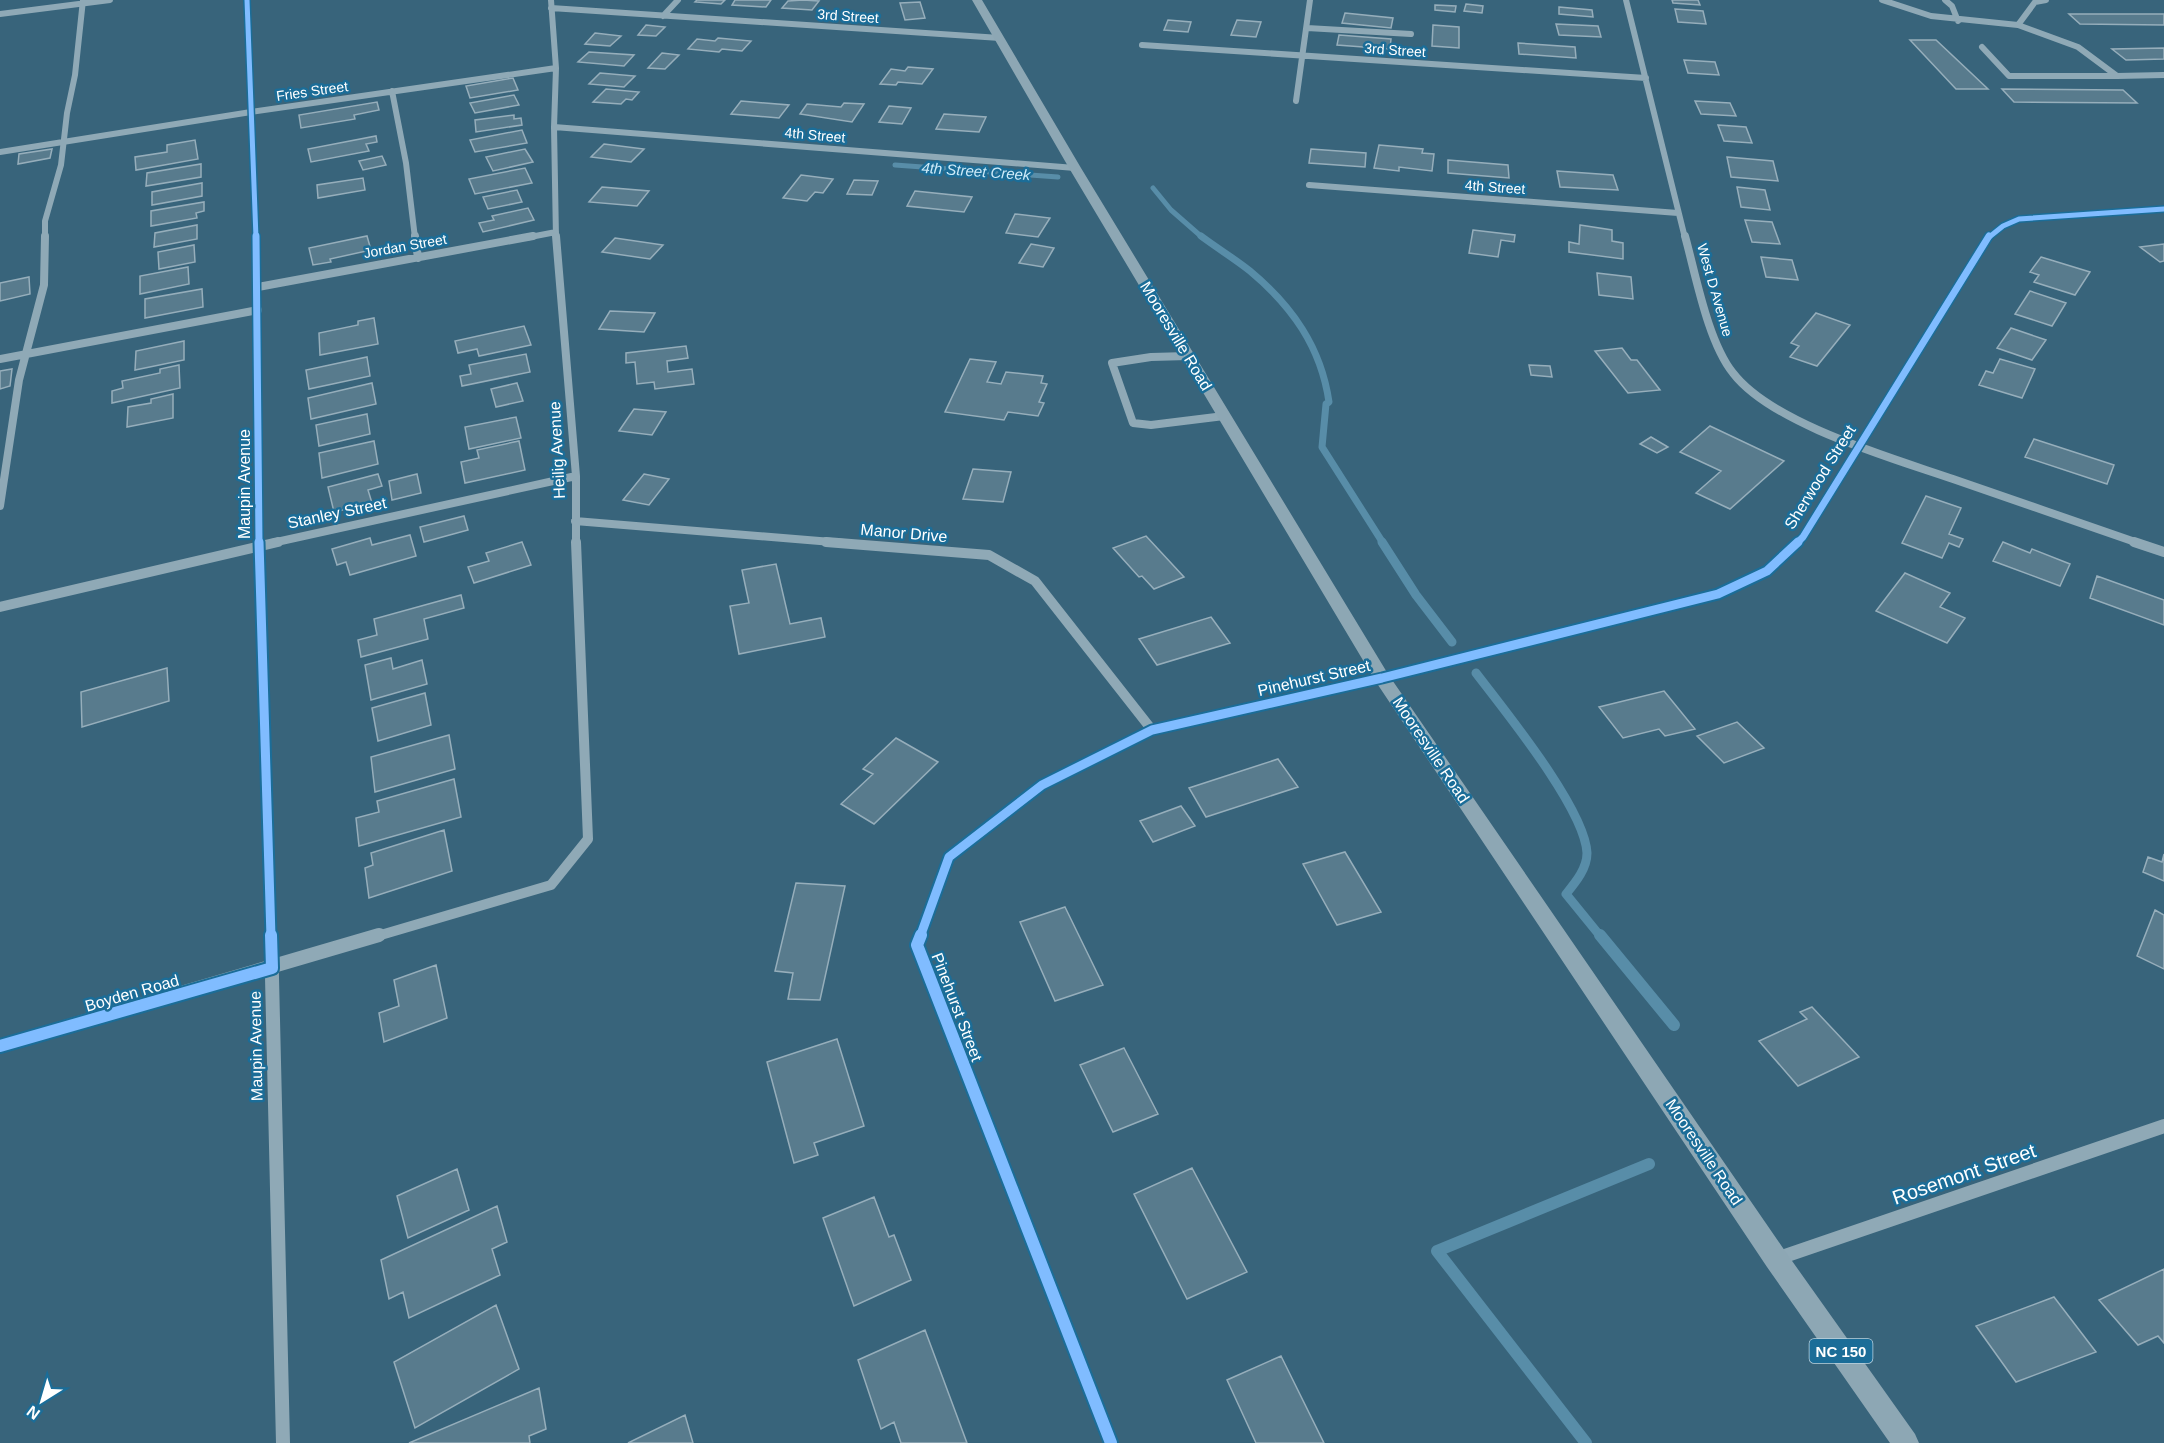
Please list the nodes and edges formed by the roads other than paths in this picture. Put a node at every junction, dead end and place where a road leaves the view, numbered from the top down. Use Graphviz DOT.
graph roads {
  1 [pos="110,0"];
  2 [pos="247,0"];
  3 [pos="678,0"];
  4 [pos="977,0"];
  5 [pos="1310,0"];
  6 [pos="1626,0"];
  7 [pos="1882,0"];
  8 [pos="1945,0"];
  9 [pos="2046,0"];
  10 [pos="83,2"];
  11 [pos="551,4"];
  12 [pos="0,14"];
  13 [pos="663,16"];
  14 [pos="1958,21"];
  15 [pos="2018,25"];
  16 [pos="1307,28"];
  17 [pos="1411,34"];
  18 [pos="1000,38"];
  19 [pos="1142,45"];
  20 [pos="1982,47"];
  21 [pos="1304,56"];
  22 [pos="556,68"];
  23 [pos="2117,75"];
  24 [pos="2164,75"];
  25 [pos="1647,78"];
  26 [pos="392,91"];
  27 [pos="1296,101"];
  28 [pos="251,112"];
  29 [pos="554,127"];
  30 [pos="63,143"];
  31 [pos="0,152"];
  32 [pos="1075,168"];
  33 [pos="1310,185"];
  34 [pos="2164,209"];
  35 [pos="1678,213"];
  36 [pos="556,232"];
  37 [pos="418,258"];
  38 [pos="258,287"];
  39 [pos="258,310"];
  40 [pos="27,354"];
  41 [pos="1188,356"];
  42 [pos="0,359"];
  43 [pos="1224,416"];
  44 [pos="1857,446"];
  45 [pos="576,476"];
  46 [pos="0,506"];
  47 [pos="575,520"];
  48 [pos="259,546"];
  49 [pos="2164,552"];
  50 [pos="0,607"];
  51 [pos="1382,678"];
  52 [pos="1152,730"];
  53 [pos="551,885"];
  54 [pos="272,968"];
  55 [pos="0,1047"];
  56 [pos="2164,1126"];
  57 [pos="1776,1259"];
  58 [pos="283,1443"];
  59 [pos="1111,1443"];
  60 [pos="1906,1443"];
  1 -- 10 [label="street"];
  2 -- 28 [label="street, Maupin Avenue"];
  3 -- 13 [label="street"];
  4 -- 18 [label="main road, Mooresville Road / NC 150"];
  5 -- 16 [label="street"];
  6 -- 25 [label="street, West D Avenue"];
  7 -- 14 [label="street"];
  8 -- 14 [label="street"];
  9 -- 15 [label="street"];
  10 -- 12 [label="street"];
  10 -- 30 [label="street"];
  11 -- 13 [label="street, 3rd Street"];
  11 -- 22 [label="street, Heilig Avenue"];
  13 -- 18 [label="street, 3rd Street"];
  14 -- 15 [label="street"];
  15 -- 23 [label="street"];
  16 -- 17 [label="street"];
  16 -- 21 [label="street"];
  18 -- 32 [label="main road, Mooresville Road / NC 150"];
  19 -- 21 [label="street, 3rd Street"];
  20 -- 23 [label="street"];
  21 -- 25 [label="street, 3rd Street"];
  21 -- 27 [label="street"];
  22 -- 26 [label="street, Fries Street"];
  22 -- 29 [label="street, Heilig Avenue"];
  23 -- 24 [label="street"];
  25 -- 35 [label="street, West D Avenue"];
  26 -- 28 [label="street, Fries Street"];
  26 -- 37 [label="street"];
  28 -- 30 [label="street, Fries Street"];
  28 -- 38 [label="street, Maupin Avenue"];
  29 -- 32 [label="street, 4th Street"];
  29 -- 36 [label="street, Heilig Avenue"];
  30 -- 31 [label="street, Fries Street"];
  30 -- 40 [label="street"];
  32 -- 41 [label="main road, Mooresville Road / NC 150"];
  33 -- 35 [label="street, 4th Street"];
  34 -- 44 [label="street, Sherwood Street"];
  35 -- 44 [label="street, West D Avenue"];
  36 -- 37 [label="street, Jordan Street"];
  36 -- 45 [label="street, Heilig Avenue"];
  37 -- 38 [label="street, Jordan Street"];
  38 -- 39 [label="street, Maupin Avenue"];
  39 -- 40 [label="street"];
  39 -- 48 [label="street, Maupin Avenue"];
  40 -- 42 [label="street"];
  40 -- 46 [label="street"];
  41 -- 43 [label="main road, Mooresville Road / NC 150"];
  41 -- 43 [label="street"];
  43 -- 51 [label="main road, Mooresville Road / NC 150"];
  44 -- 49 [label="street, West D Avenue"];
  44 -- 51 [label="street, Sherwood Street"];
  45 -- 47 [label="street, Heilig Avenue"];
  45 -- 48 [label="street, Stanley Street"];
  47 -- 52 [label="street, Manor Drive"];
  47 -- 53 [label="street, Heilig Avenue"];
  48 -- 50 [label="street, Stanley Street"];
  48 -- 54 [label="street, Maupin Avenue"];
  51 -- 52 [label="street, Pinehurst Street"];
  51 -- 57 [label="main road, Mooresville Road / NC 150"];
  52 -- 59 [label="street, Pinehurst Street"];
  53 -- 54 [label="street, Boyden Road"];
  54 -- 55 [label="street, Boyden Road"];
  54 -- 58 [label="street, Maupin Avenue"];
  56 -- 57 [label="street, Rosemont Street"];
  57 -- 60 [label="main road, Mooresville Road / NC 150"];
}
